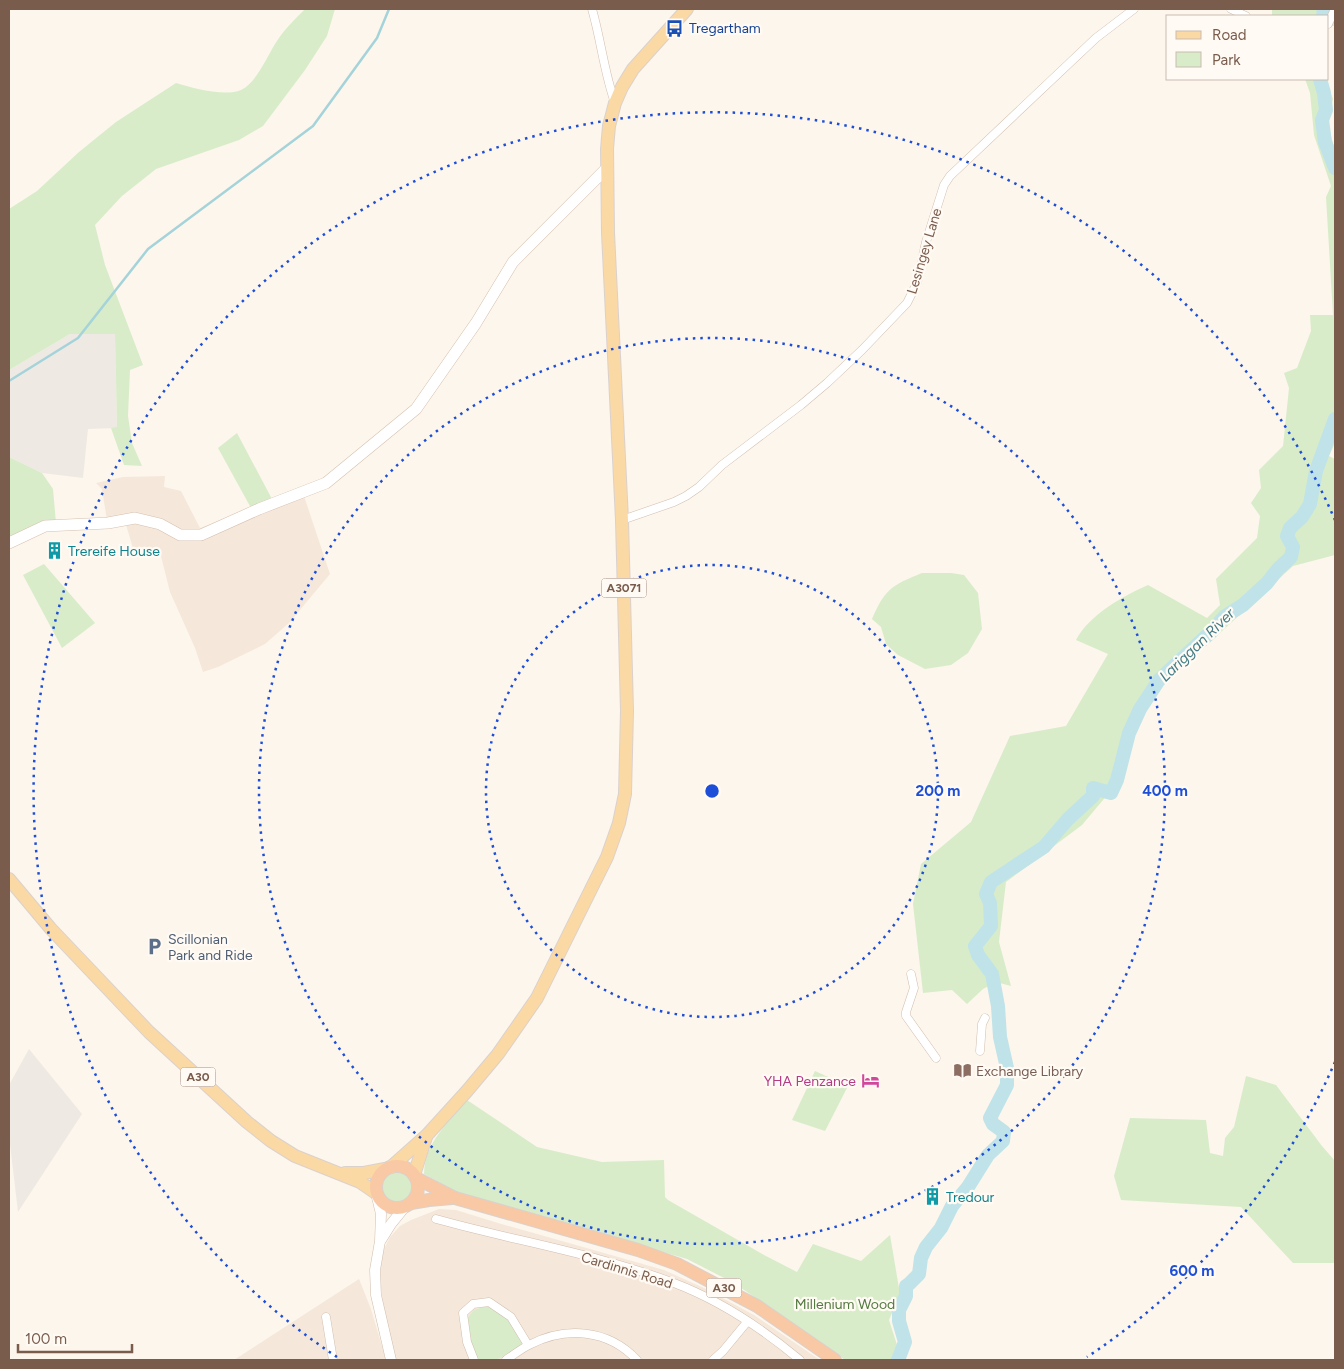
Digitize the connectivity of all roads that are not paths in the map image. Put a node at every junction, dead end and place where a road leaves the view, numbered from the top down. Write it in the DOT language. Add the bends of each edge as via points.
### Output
graph roads {
  1 [pos="592,9"];
  2 [pos="687,9"];
  3 [pos="1134,9"];
  4 [pos="1231,9"];
  5 [pos="1335,9"];
  6 [pos="1244,15"];
  7 [pos="1329,22"];
  8 [pos="615,103"];
  9 [pos="606,169"];
  10 [pos="622,520"];
  11 [pos="9,544"];
  12 [pos="9,879"];
  13 [pos="911,974"];
  14 [pos="985,1018"];
  15 [pos="980,1051"];
  16 [pos="936,1058"];
  17 [pos="427,1135"];
  18 [pos="388,1168"];
  19 [pos="340,1172"];
  20 [pos="415,1177"];
  21 [pos="377,1195"];
  22 [pos="455,1198"];
  23 [pos="408,1206"];
  24 [pos="436,1219"];
  25 [pos="380,1241"];
  26 [pos="326,1317"];
  27 [pos="747,1322"];
  28 [pos="528,1345"];
  29 [pos="332,1360"];
  30 [pos="391,1360"];
  31 [pos="474,1360"];
  32 [pos="506,1360"];
  33 [pos="637,1360"];
  34 [pos="713,1360"];
  35 [pos="800,1360"];
  36 [pos="836,1360"];
  1 -- 8 [label="street"];
  2 -- 8 [label="main road, A3071" via="633,69"];
  3 -- 10 [label="street, Lesingey Lane" via="1096,38 950,176 944,185 926,242 917,283 907,303 862,350 801,405 686,496"];
  4 -- 6 [label="street"];
  5 -- 7 [label="street"];
  8 -- 9 [label="main road, A3071" via="609,126"];
  9 -- 10 [label="main road, A3071"];
  9 -- 11 [label="main road" via="513,262 476,323 416,409 326,483 201,535 180,535 160,524 135,518 108,523 45,526"];
  10 -- 17 [label="main road, A3071" via="627,711 624,794 619,823 607,857 537,998 498,1054"];
  12 -- 19 [label="main road, A30" via="51,929 149,1032 247,1122 295,1156"];
  13 -- 16 [label="street" via="914,988 906,1016"];
  14 -- 15 [label="street"];
  17 -- 18 [label="main road, A3071"];
  17 -- 20 [label="main road, A3071"];
  18 -- 19 [label="main road, A30" via="364,1173"];
  18 -- 20 [label="highway" via="404,1167"];
  18 -- 21 [label="highway" via="376,1180"];
  19 -- 21 [label="main road, A30" via="361,1182"];
  20 -- 22 [label="highway, A30"];
  20 -- 23 [label="highway" via="418,1190"];
  21 -- 23 [label="highway" via="390,1208"];
  21 -- 25 [label="street"];
  22 -- 23 [label="highway, A30"];
  22 -- 36 [label="highway, A30" via="677,1264 757,1306"];
  23 -- 25 [label="street"];
  24 -- 27 [label="street, Cardinnis Road" via="630,1268 711,1300"];
  25 -- 30 [label="street" via="375,1270 376,1295"];
  26 -- 29 [label="street"];
  27 -- 34 [label="street"];
  27 -- 35 [label="street, Cardinnis Road"];
  28 -- 31 [label="street" via="511,1316 489,1302 474,1304 462,1313"];
  28 -- 32 [label="street"];
  28 -- 33 [label="street" via="553,1335 576,1331 596,1334 618,1344"];
}
